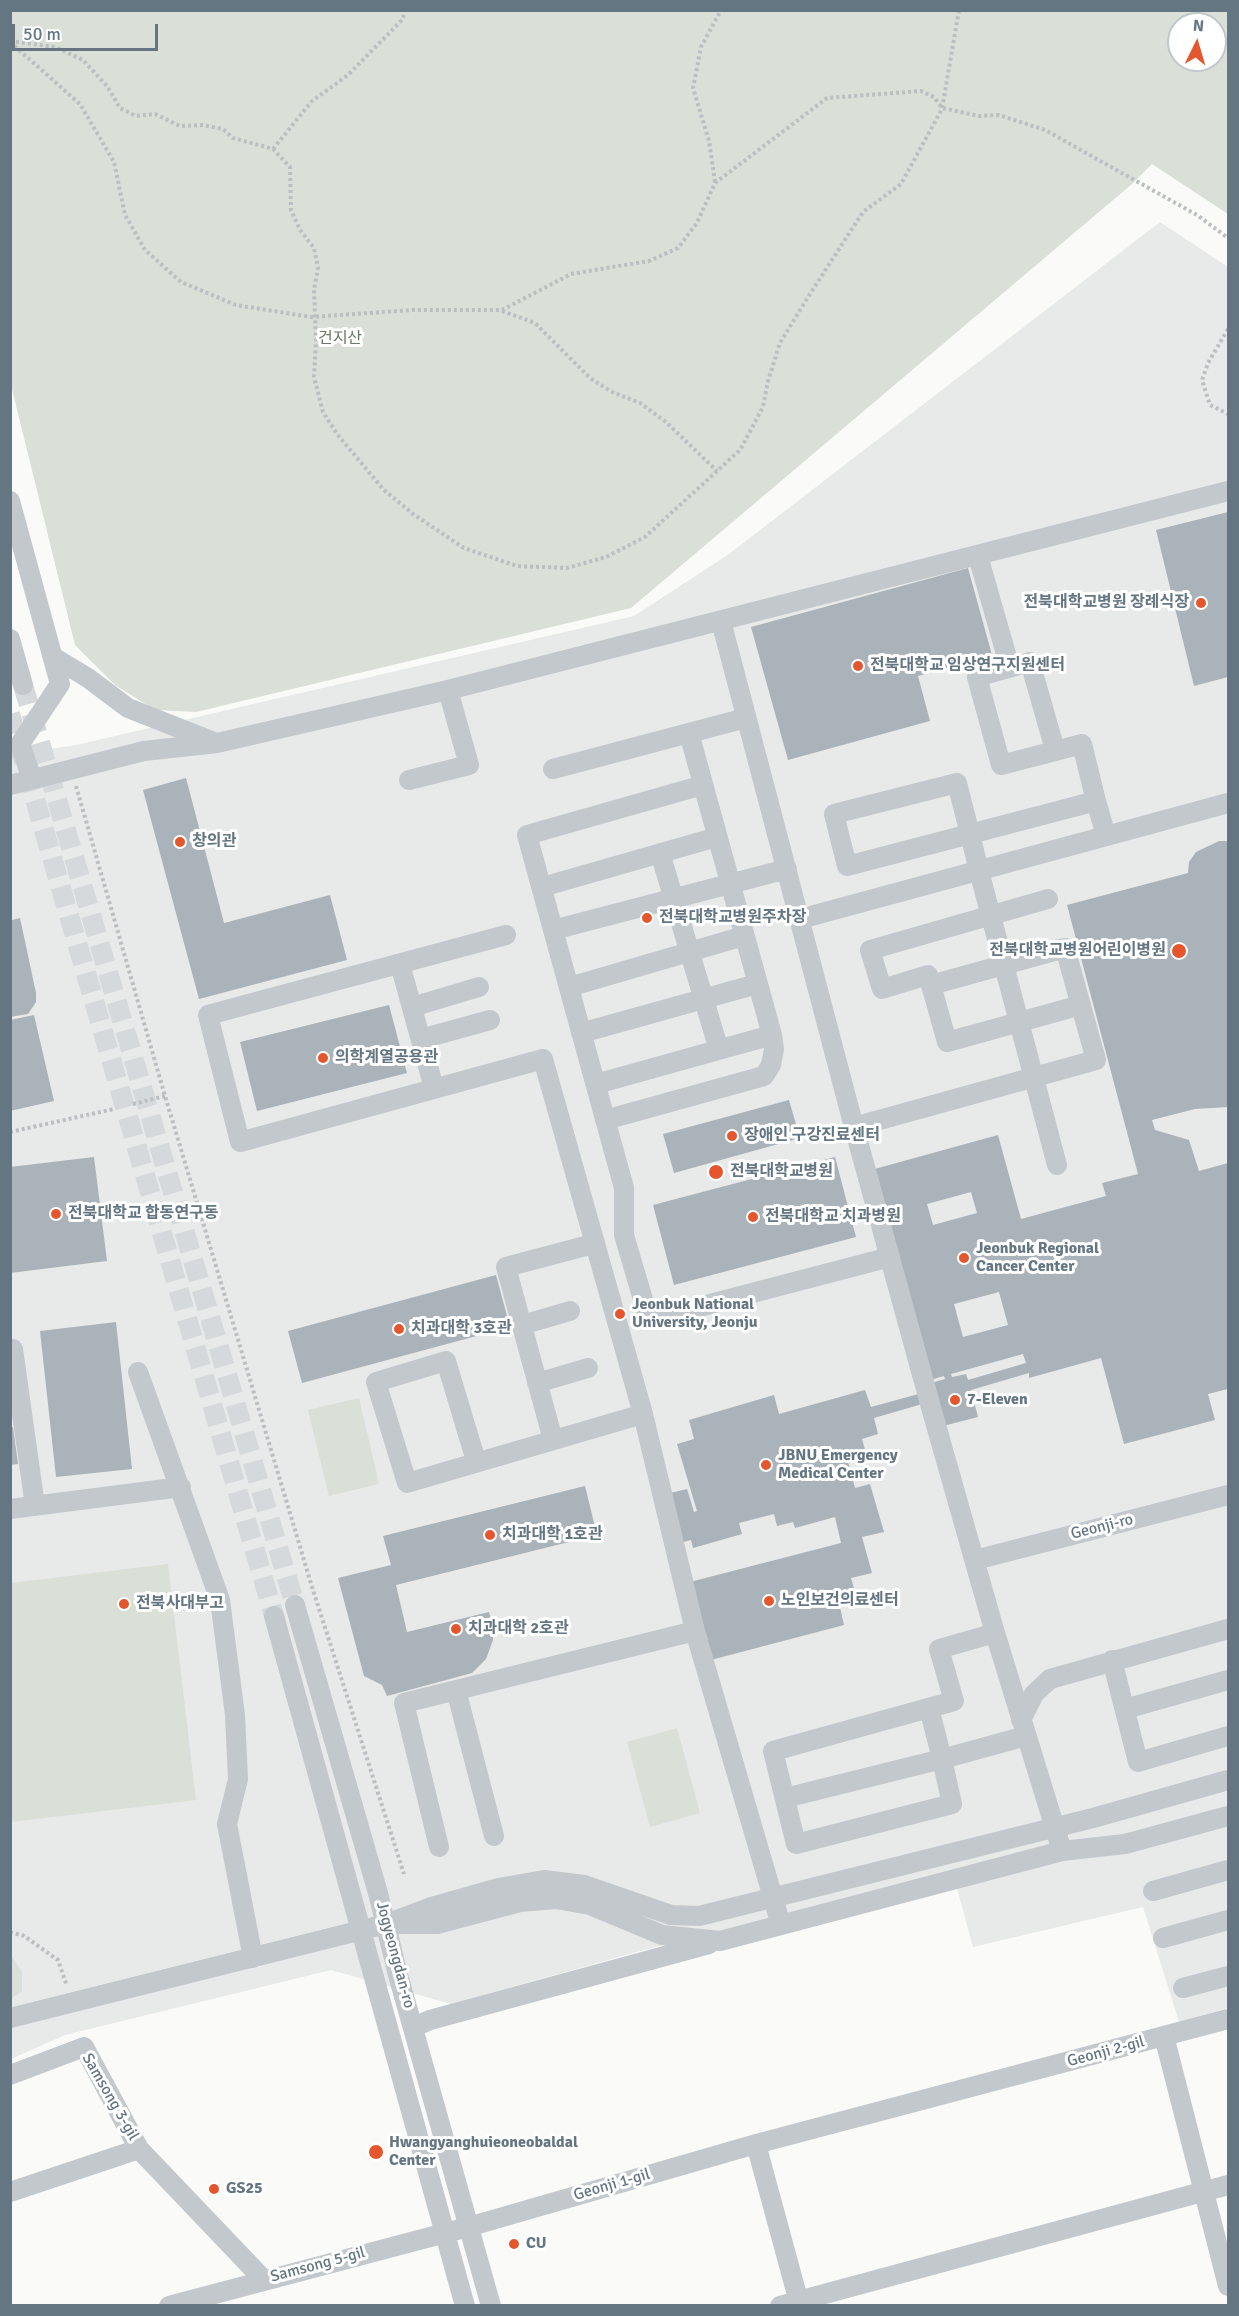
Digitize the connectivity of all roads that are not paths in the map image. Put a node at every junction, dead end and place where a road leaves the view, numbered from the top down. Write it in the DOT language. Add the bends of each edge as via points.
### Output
graph roads {
  1 [pos="1228,491"];
  2 [pos="10,501"];
  3 [pos="978,556"];
  4 [pos="722,621"];
  5 [pos="10,639"];
  6 [pos="55,658"];
  7 [pos="1010,668"];
  8 [pos="23,685"];
  9 [pos="448,690"];
  10 [pos="746,718"];
  11 [pos="689,733"];
  12 [pos="15,740"];
  13 [pos="217,743"];
  14 [pos="1055,750"];
  15 [pos="553,769"];
  16 [pos="32,779"];
  17 [pos="409,780"];
  18 [pos="10,785"];
  19 [pos="703,785"];
  20 [pos="1096,801"];
  21 [pos="1228,803"];
  22 [pos="970,834"];
  23 [pos="1106,836"];
  24 [pos="717,837"];
  25 [pos="660,853"];
  26 [pos="787,869"];
  27 [pos="979,871"];
  28 [pos="729,883"];
  29 [pos="542,887"];
  30 [pos="674,898"];
  31 [pos="1048,899"];
  32 [pos="991,916"];
  33 [pos="800,919"];
  34 [pos="553,930"];
  35 [pos="506,935"];
  36 [pos="744,936"];
  37 [pos="690,952"];
  38 [pos="400,964"];
  39 [pos="1004,965"];
  40 [pos="757,984"];
  41 [pos="931,985"];
  42 [pos="479,987"];
  43 [pos="569,987"];
  44 [pos="704,999"];
  45 [pos="1081,1005"];
  46 [pos="412,1007"];
  47 [pos="490,1020"];
  48 [pos="1019,1022"];
  49 [pos="581,1033"];
  50 [pos="772,1035"];
  51 [pos="421,1039"];
  52 [pos="719,1050"];
  53 [pos="1034,1077"];
  54 [pos="596,1084"];
  55 [pos="434,1088"];
  56 [pos="605,1120"];
  57 [pos="854,1127"];
  58 [pos="1058,1165"];
  59 [pos="593,1244"];
  60 [pos="890,1257"];
  61 [pos="570,1311"];
  62 [pos="522,1325"];
  63 [pos="13,1349"];
  64 [pos="588,1368"];
  65 [pos="138,1372"];
  66 [pos="537,1383"];
  67 [pos="15,1407"];
  68 [pos="643,1414"];
  69 [pos="553,1440"];
  70 [pos="476,1461"];
  71 [pos="181,1487"];
  72 [pos="1228,1495"];
  73 [pos="35,1506"];
  74 [pos="10,1509"];
  75 [pos="975,1560"];
  76 [pos="295,1605"];
  77 [pos="274,1616"];
  78 [pos="1228,1629"];
  79 [pos="695,1631"];
  80 [pos="995,1633"];
  81 [pos="1112,1660"];
  82 [pos="1228,1680"];
  83 [pos="456,1690"];
  84 [pos="929,1708"];
  85 [pos="1125,1709"];
  86 [pos="1024,1728"];
  87 [pos="1228,1736"];
  88 [pos="942,1759"];
  89 [pos="1228,1780"];
  90 [pos="785,1798"];
  91 [pos="1228,1815"];
  92 [pos="1055,1827"];
  93 [pos="494,1836"];
  94 [pos="439,1847"];
  95 [pos="1062,1851"];
  96 [pos="1228,1870"];
  97 [pos="1153,1891"];
  98 [pos="772,1899"];
  99 [pos="1228,1920"];
  100 [pos="386,1924"];
  101 [pos="781,1925"];
  102 [pos="363,1930"];
  103 [pos="1163,1938"];
  104 [pos="720,1941"];
  105 [pos="253,1958"];
  106 [pos="1228,1976"];
  107 [pos="1183,1988"];
  108 [pos="10,2018"];
  109 [pos="1228,2019"];
  110 [pos="414,2027"];
  111 [pos="1164,2036"];
  112 [pos="10,2075"];
  113 [pos="964,2089"];
  114 [pos="756,2144"];
  115 [pos="140,2149"];
  116 [pos="1228,2184"];
  117 [pos="10,2192"];
  118 [pos="1202,2192"];
  119 [pos="468,2227"];
  120 [pos="445,2232"];
  121 [pos="264,2280"];
  122 [pos="1228,2286"];
  123 [pos="793,2304"];
  124 [pos="169,2306"];
  125 [pos="465,2306"];
  126 [pos="491,2306"];
  1 -- 3 [label="street"];
  2 -- 6 [label="street"];
  3 -- 4 [label="street"];
  3 -- 7 [label="street"];
  4 -- 9 [label="street"];
  4 -- 10 [label="street"];
  5 -- 8 [label="street"];
  6 -- 12 [label="street" via="60,684"];
  6 -- 13 [label="street" via="128,708"];
  7 -- 14 [label="street" via="1030,662"];
  7 -- 14 [label="street" via="977,677 1000,765"];
  9 -- 13 [label="street"];
  9 -- 17 [label="street" via="469,765"];
  10 -- 11 [label="street"];
  10 -- 26 [label="street"];
  11 -- 15 [label="street"];
  11 -- 19 [label="street"];
  12 -- 16 [label="street"];
  13 -- 16 [label="street" via="144,752"];
  14 -- 20 [label="street" via="1082,744"];
  16 -- 18 [label="street"];
  19 -- 24 [label="street"];
  19 -- 29 [label="street" via="527,835"];
  20 -- 22 [label="street"];
  20 -- 23 [label="street"];
  21 -- 23 [label="street"];
  22 -- 22 [label="street" via="957,783 834,814 847,866"];
  22 -- 27 [label="street"];
  23 -- 27 [label="street"];
  24 -- 25 [label="street"];
  24 -- 28 [label="street"];
  25 -- 29 [label="street"];
  25 -- 30 [label="street"];
  26 -- 28 [label="street"];
  26 -- 33 [label="street"];
  27 -- 32 [label="street"];
  27 -- 33 [label="street"];
  28 -- 30 [label="street"];
  28 -- 36 [label="street"];
  29 -- 34 [label="street"];
  30 -- 34 [label="street"];
  30 -- 37 [label="street"];
  31 -- 32 [label="street"];
  32 -- 39 [label="street"];
  32 -- 41 [label="street" via="870,950 882,989 928,975"];
  33 -- 57 [label="street"];
  34 -- 43 [label="street"];
  35 -- 38 [label="street"];
  36 -- 37 [label="street"];
  36 -- 40 [label="street"];
  37 -- 43 [label="street"];
  37 -- 44 [label="street"];
  38 -- 46 [label="street"];
  38 -- 55 [label="street" via="208,1015 240,1142"];
  39 -- 41 [label="street"];
  39 -- 45 [label="street" via="1065,948"];
  39 -- 48 [label="street"];
  40 -- 44 [label="street"];
  40 -- 50 [label="street"];
  41 -- 48 [label="street" via="947,1042"];
  42 -- 46 [label="street"];
  43 -- 49 [label="street"];
  44 -- 49 [label="street"];
  44 -- 52 [label="street"];
  45 -- 48 [label="street"];
  45 -- 53 [label="street" via="1096,1060"];
  46 -- 51 [label="street"];
  47 -- 51 [label="street"];
  48 -- 53 [label="street"];
  49 -- 54 [label="street"];
  50 -- 52 [label="street"];
  50 -- 56 [label="street" via="771,1065 764,1076"];
  51 -- 55 [label="street"];
  52 -- 54 [label="street"];
  53 -- 57 [label="street"];
  53 -- 58 [label="street"];
  54 -- 56 [label="street"];
  55 -- 59 [label="street" via="543,1059"];
  56 -- 60 [label="street" via="624,1188 624,1235 649,1320"];
  57 -- 60 [label="street"];
  59 -- 62 [label="street" via="506,1267"];
  59 -- 68 [label="street"];
  60 -- 75 [label="street"];
  61 -- 62 [label="street"];
  62 -- 66 [label="street"];
  63 -- 67 [label="street"];
  64 -- 66 [label="street"];
  65 -- 71 [label="street"];
  66 -- 69 [label="street"];
  67 -- 73 [label="street"];
  68 -- 69 [label="street"];
  68 -- 79 [label="street"];
  69 -- 70 [label="street"];
  70 -- 70 [label="street" via="407,1482 376,1382 446,1361"];
  71 -- 73 [label="street"];
  71 -- 105 [label="street" via="220,1600 235,1715 238,1779 227,1824"];
  72 -- 75 [label="street, Geonji-ro"];
  73 -- 74 [label="street"];
  75 -- 80 [label="street"];
  76 -- 100 [label="street, Jogyeongdan-ro"];
  77 -- 102 [label="street, Jogyeongdan-ro"];
  78 -- 81 [label="street"];
  79 -- 83 [label="street"];
  79 -- 98 [label="street"];
  80 -- 84 [label="street" via="939,1649 954,1701"];
  80 -- 86 [label="street"];
  81 -- 85 [label="street"];
  81 -- 86 [label="street" via="1050,1679 1034,1694"];
  82 -- 85 [label="street"];
  83 -- 93 [label="street"];
  83 -- 94 [label="street" via="404,1702"];
  84 -- 88 [label="street"];
  84 -- 90 [label="street" via="773,1751"];
  85 -- 87 [label="street" via="1138,1762"];
  86 -- 88 [label="street"];
  86 -- 92 [label="street"];
  88 -- 90 [label="street"];
  88 -- 90 [label="street" via="952,1804 796,1844"];
  89 -- 92 [label="street"];
  91 -- 95 [label="street" via="1125,1844"];
  92 -- 95 [label="street"];
  92 -- 98 [label="street"];
  95 -- 101 [label="street"];
  96 -- 97 [label="street"];
  98 -- 100 [label="street" via="699,1916 671,1915 584,1885 544,1880 498,1888"];
  98 -- 101 [label="street"];
  99 -- 103 [label="street"];
  100 -- 102 [label="street"];
  100 -- 104 [label="street" via="437,1924 520,1902 556,1899 590,1905 662,1935"];
  100 -- 110 [label="street, Jogyeongdan-ro"];
  101 -- 104 [label="street"];
  102 -- 105 [label="street"];
  102 -- 120 [label="street, Jogyeongdan-ro"];
  104 -- 110 [label="street"];
  105 -- 108 [label="street"];
  106 -- 107 [label="street"];
  109 -- 111 [label="street"];
  110 -- 119 [label="street, Jogyeongdan-ro"];
  111 -- 113 [label="street, Geonji 2-gil"];
  111 -- 118 [label="street, Geonji 2-gil"];
  112 -- 115 [label="street, Samsong 3-gil" via="84,2047"];
  113 -- 114 [label="street, Geonji 1-gil"];
  114 -- 119 [label="street, Geonji 1-gil"];
  114 -- 123 [label="street"];
  115 -- 117 [label="street, Samsong 3-gil"];
  115 -- 121 [label="street, Samsong 3-gil"];
  116 -- 118 [label="street"];
  118 -- 122 [label="street, Geonji 2-gil"];
  118 -- 123 [label="street"];
  119 -- 120 [label="street, Samsong 5-gil"];
  119 -- 126 [label="street, Jogyeongdan-ro"];
  120 -- 121 [label="street, Samsong 5-gil"];
  120 -- 125 [label="street, Jogyeongdan-ro"];
  121 -- 124 [label="street, Samsong 5-gil"];
}
